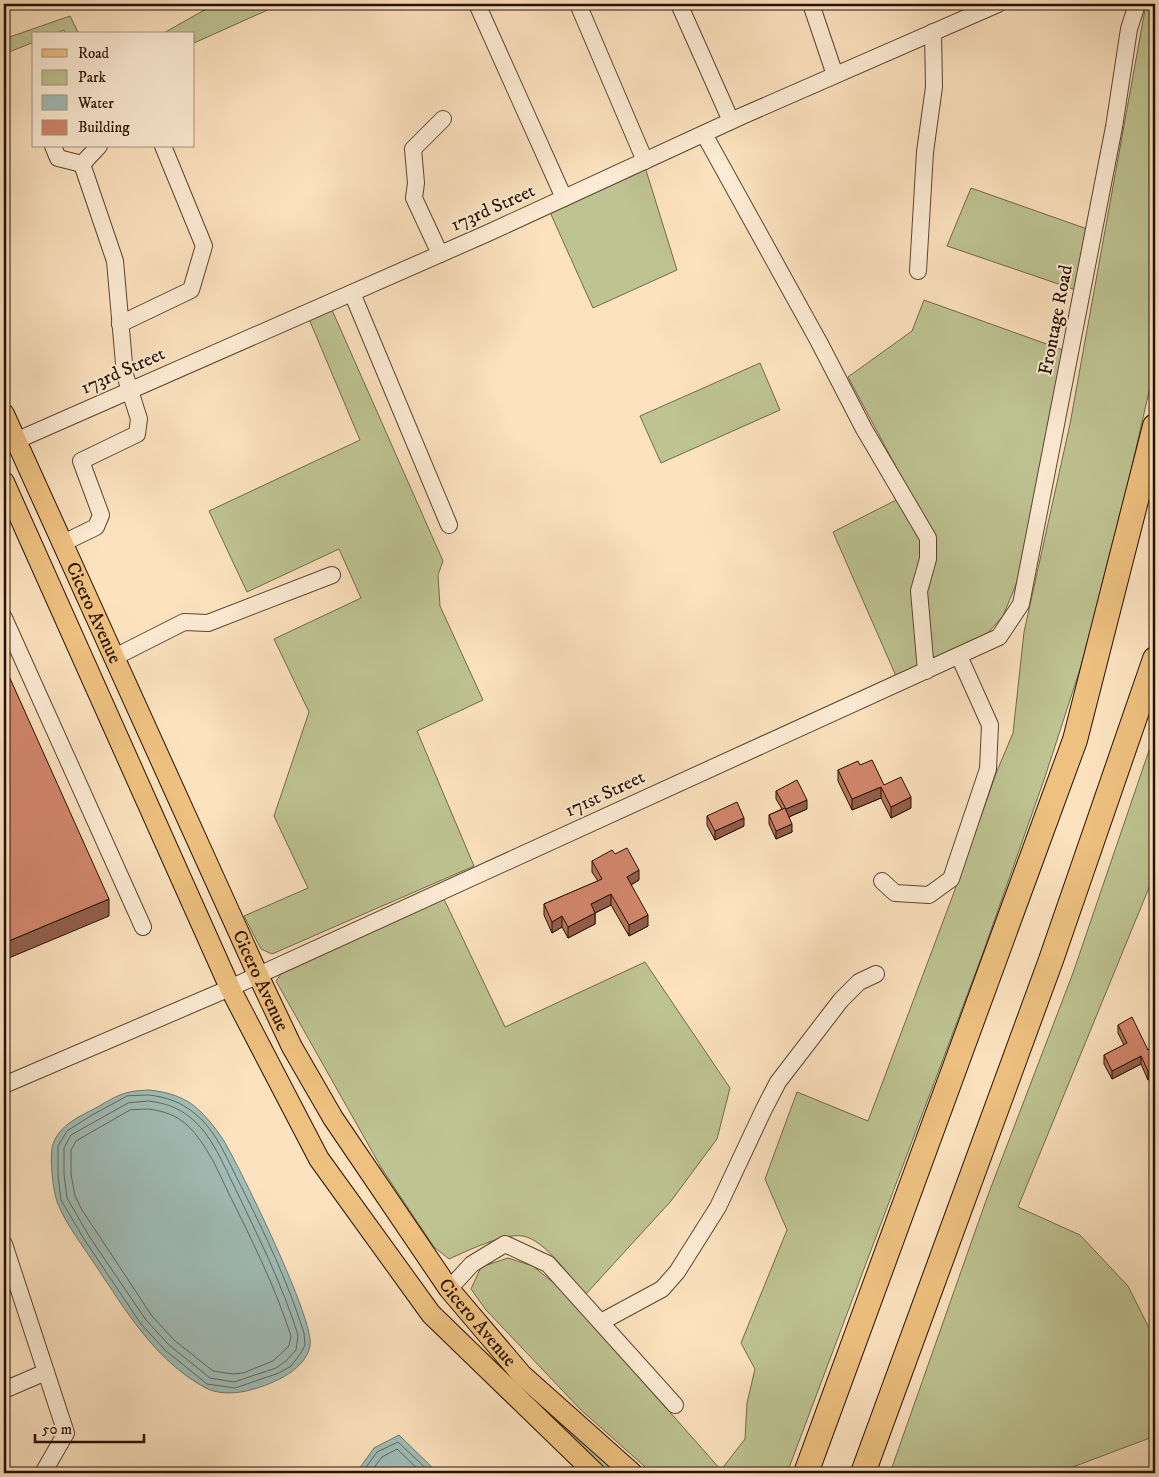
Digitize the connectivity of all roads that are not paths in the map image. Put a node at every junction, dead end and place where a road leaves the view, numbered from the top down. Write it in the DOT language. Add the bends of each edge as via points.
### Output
graph roads {
  1 [pos="477,4"];
  2 [pos="578,4"];
  3 [pos="679,4"];
  4 [pos="812,4"];
  5 [pos="998,4"];
  6 [pos="1137,4"];
  7 [pos="933,32"];
  8 [pos="834,75"];
  9 [pos="443,119"];
  10 [pos="731,121"];
  11 [pos="704,134"];
  12 [pos="54,148"];
  13 [pos="97,148"];
  14 [pos="164,148"];
  15 [pos="645,161"];
  16 [pos="82,164"];
  17 [pos="564,198"];
  18 [pos="440,254"];
  19 [pos="918,271"];
  20 [pos="352,293"];
  21 [pos="120,324"];
  22 [pos="130,389"];
  23 [pos="4,414"];
  24 [pos="1155,426"];
  25 [pos="10,443"];
  26 [pos="4,482"];
  27 [pos="449,525"];
  28 [pos="61,544"];
  29 [pos="332,576"];
  30 [pos="4,618"];
  31 [pos="999,637"];
  32 [pos="959,656"];
  33 [pos="113,658"];
  34 [pos="1155,660"];
  35 [pos="926,670"];
  36 [pos="882,881"];
  37 [pos="143,927"];
  38 [pos="876,974"];
  39 [pos="258,975"];
  40 [pos="230,988"];
  41 [pos="4,1085"];
  42 [pos="4,1244"];
  43 [pos="449,1289"];
  44 [pos="601,1322"];
  45 [pos="46,1372"];
  46 [pos="4,1390"];
  47 [pos="675,1405"];
  48 [pos="43,1473"];
  49 [pos="595,1473"];
  50 [pos="632,1473"];
  51 [pos="806,1473"];
  52 [pos="864,1473"];
  1 -- 17 [label="street"];
  2 -- 15 [label="street"];
  3 -- 10 [label="street"];
  4 -- 8 [label="street"];
  5 -- 7 [label="street, 173rd Street"];
  6 -- 31 [label="street, Frontage Road" via="1129,29 1114,127 1021,604"];
  7 -- 8 [label="street, 173rd Street"];
  7 -- 19 [label="street" via="934,87 925,152"];
  8 -- 10 [label="street, 173rd Street"];
  9 -- 18 [label="street" via="414,148 414,198"];
  10 -- 11 [label="street, 173rd Street"];
  11 -- 15 [label="street, 173rd Street"];
  11 -- 35 [label="street" via="864,430 928,538 928,559 919,590"];
  12 -- 16 [label="street" via="58,158"];
  13 -- 16 [label="street"];
  14 -- 21 [label="street" via="204,246 191,290"];
  15 -- 17 [label="street, 173rd Street"];
  16 -- 21 [label="street" via="115,261"];
  17 -- 18 [label="street, 173rd Street"];
  18 -- 20 [label="street, 173rd Street"];
  20 -- 22 [label="street, 173rd Street"];
  20 -- 27 [label="street"];
  21 -- 22 [label="street" via="125,375"];
  22 -- 25 [label="street, 173rd Street"];
  22 -- 28 [label="street" via="139,420 137,434 81,461 101,515 96,527"];
  23 -- 25 [label="main road, Cicero Avenue"];
  24 -- 51 [label="highway" via="1075,740"];
  25 -- 28 [label="main road, Cicero Avenue"];
  26 -- 40 [label="main road, Cicero Avenue"];
  28 -- 33 [label="main road, Cicero Avenue"];
  29 -- 33 [label="street" via="208,623 184,622"];
  30 -- 37 [label="street"];
  31 -- 32 [label="street, 171st Street"];
  32 -- 35 [label="street, 171st Street"];
  32 -- 36 [label="street" via="990,725 988,769 951,879 929,895 895,893"];
  33 -- 39 [label="main road, Cicero Avenue"];
  34 -- 52 [label="highway" via="1051,960"];
  35 -- 39 [label="street, 171st Street"];
  38 -- 44 [label="street" via="859,982 841,1000 778,1082 718,1207 677,1272 662,1289"];
  39 -- 40 [label="street, 171st Street"];
  39 -- 43 [label="main road, Cicero Avenue" via="292,1047 333,1118"];
  40 -- 41 [label="street, 171st Street"];
  40 -- 49 [label="main road, Cicero Avenue" via="319,1158 431,1314"];
  42 -- 45 [label="street"];
  43 -- 44 [label="street" via="472,1264 505,1244 548,1264"];
  43 -- 50 [label="main road, Cicero Avenue" via="522,1375"];
  44 -- 47 [label="street"];
  45 -- 46 [label="street"];
  45 -- 48 [label="street" via="66,1432"];
}
